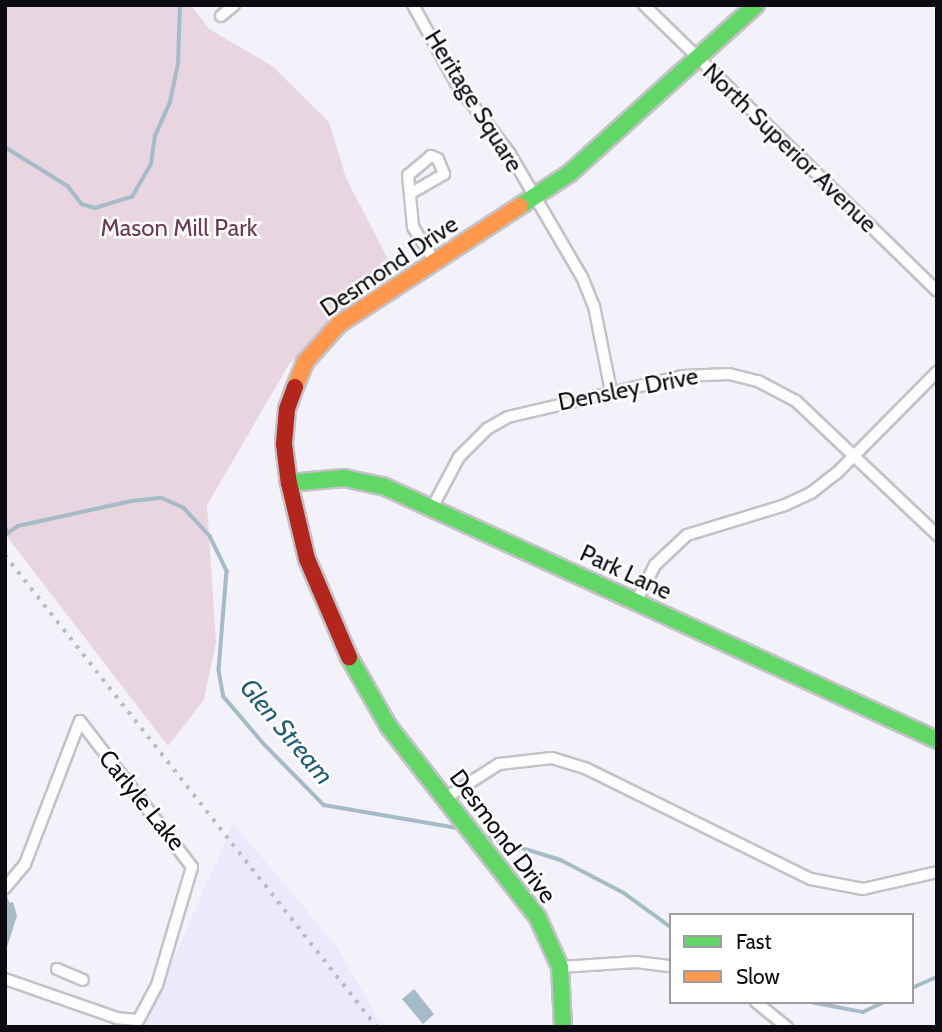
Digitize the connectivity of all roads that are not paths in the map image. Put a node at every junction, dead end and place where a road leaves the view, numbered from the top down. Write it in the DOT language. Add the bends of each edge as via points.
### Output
graph roads {
  1 [pos="234,5"];
  2 [pos="413,5"];
  3 [pos="644,5"];
  4 [pos="756,5"];
  5 [pos="221,16"];
  6 [pos="699,58"];
  7 [pos="413,192"];
  8 [pos="532,199"];
  9 [pos="434,260"];
  10 [pos="937,291"];
  11 [pos="937,372"];
  12 [pos="611,391"];
  13 [pos="855,456"];
  14 [pos="289,483"];
  15 [pos="432,506"];
  16 [pos="937,535"];
  17 [pos="636,601"];
  18 [pos="937,740"];
  19 [pos="447,797"];
  20 [pos="937,872"];
  21 [pos="5,888"];
  22 [pos="669,966"];
  23 [pos="559,967"];
  24 [pos="57,969"];
  25 [pos="5,979"];
  26 [pos="62,998"];
  27 [pos="758,1004"];
  28 [pos="563,1027"];
  29 [pos="787,1027"];
  1 -- 5 [label="street"];
  2 -- 8 [label="street, Heritage Square" via="456,83 510,154"];
  3 -- 6 [label="street, North Superior Avenue"];
  4 -- 6 [label="street, Desmond Drive"];
  6 -- 8 [label="street, Desmond Drive" via="584,162"];
  6 -- 10 [label="street, North Superior Avenue"];
  7 -- 9 [label="street" via="413,227"];
  8 -- 9 [label="street, Desmond Drive"];
  8 -- 12 [label="street, Heritage Square" via="588,292"];
  9 -- 14 [label="street, Desmond Drive" via="354,313 305,362 290,393 284,424"];
  11 -- 13 [label="street"];
  12 -- 13 [label="street, Densley Drive" via="699,374 744,377 796,401"];
  12 -- 15 [label="street, Densley Drive" via="532,408 497,422 459,457"];
  13 -- 16 [label="street, Densley Drive"];
  13 -- 17 [label="street" via="825,484 798,500 687,535 655,565"];
  14 -- 15 [label="street, Park Lane" via="354,478"];
  14 -- 19 [label="street, Desmond Drive" via="317,589 351,665 389,727"];
  15 -- 17 [label="street, Park Lane"];
  17 -- 18 [label="street, Park Lane"];
  19 -- 20 [label="street" via="499,764 552,758 585,768 811,879 863,889"];
  19 -- 23 [label="street, Desmond Drive" via="524,896 547,934"];
  21 -- 26 [label="street, Carlyle Lake" via="25,864 80,721 192,867 144,1014 129,1021"];
  22 -- 23 [label="street" via="636,962"];
  23 -- 28 [label="street, Desmond Drive"];
  24 -- 26 [label="street" via="78,978"];
  25 -- 26 [label="street, Carlyle Lake"];
  27 -- 29 [label="street"];
}
